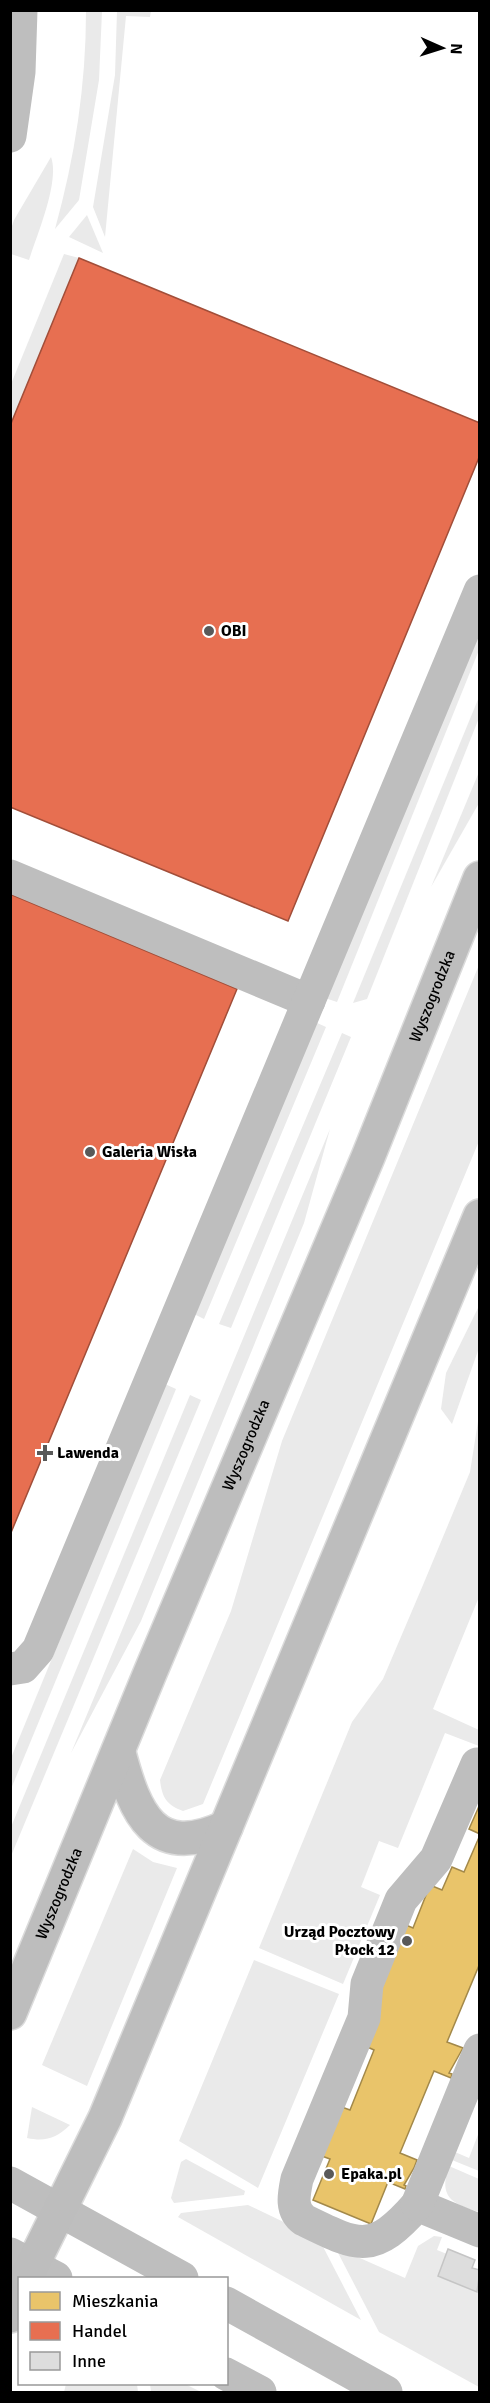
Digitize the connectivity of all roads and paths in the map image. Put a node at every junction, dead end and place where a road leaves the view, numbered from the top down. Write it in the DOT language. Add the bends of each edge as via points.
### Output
graph roads {
  1 [pos="21,10"];
  2 [pos="10,136"];
  3 [pos="480,591"];
  4 [pos="10,876"];
  5 [pos="480,878"];
  6 [pos="309,1001"];
  7 [pos="480,1216"];
  8 [pos="10,1669"];
  9 [pos="119,1753"];
  10 [pos="477,1764"];
  11 [pos="226,1827"];
  12 [pos="10,2013"];
  13 [pos="480,2050"];
  14 [pos="10,2183"];
  15 [pos="417,2205"];
  16 [pos="60,2210"];
  17 [pos="480,2231"];
  18 [pos="29,2274"];
  19 [pos="180,2277"];
  20 [pos="18,2298"];
  21 [pos="228,2304"];
  22 [pos="10,2316"];
  23 [pos="228,2375"];
  24 [pos="260,2392"];
  25 [pos="386,2392"];
  1 -- 2 [label="street" via="19,72"];
  3 -- 6 [label="street"];
  4 -- 6 [label="street"];
  5 -- 9 [label="main road, Wyszogrodzka"];
  6 -- 8 [label="street" via="38,1650 23,1667"];
  7 -- 11 [label="main road"];
  9 -- 11 [label="main road" via="137,1808 159,1831 190,1839 204,1838"];
  9 -- 12 [label="main road, Wyszogrodzka"];
  10 -- 15 [label="street" via="436,1859 401,1899 367,1984 364,2018 297,2179 293,2198 304,2220 361,2243 384,2235"];
  11 -- 16 [label="main road" via="105,2118"];
  13 -- 15 [label="street"];
  14 -- 16 [label="street"];
  15 -- 17 [label="street"];
  16 -- 18 [label="main road"];
  16 -- 19 [label="street"];
  20 -- 22 [label="main road"];
  21 -- 25 [label="street"];
  23 -- 24 [label="street"];
}
